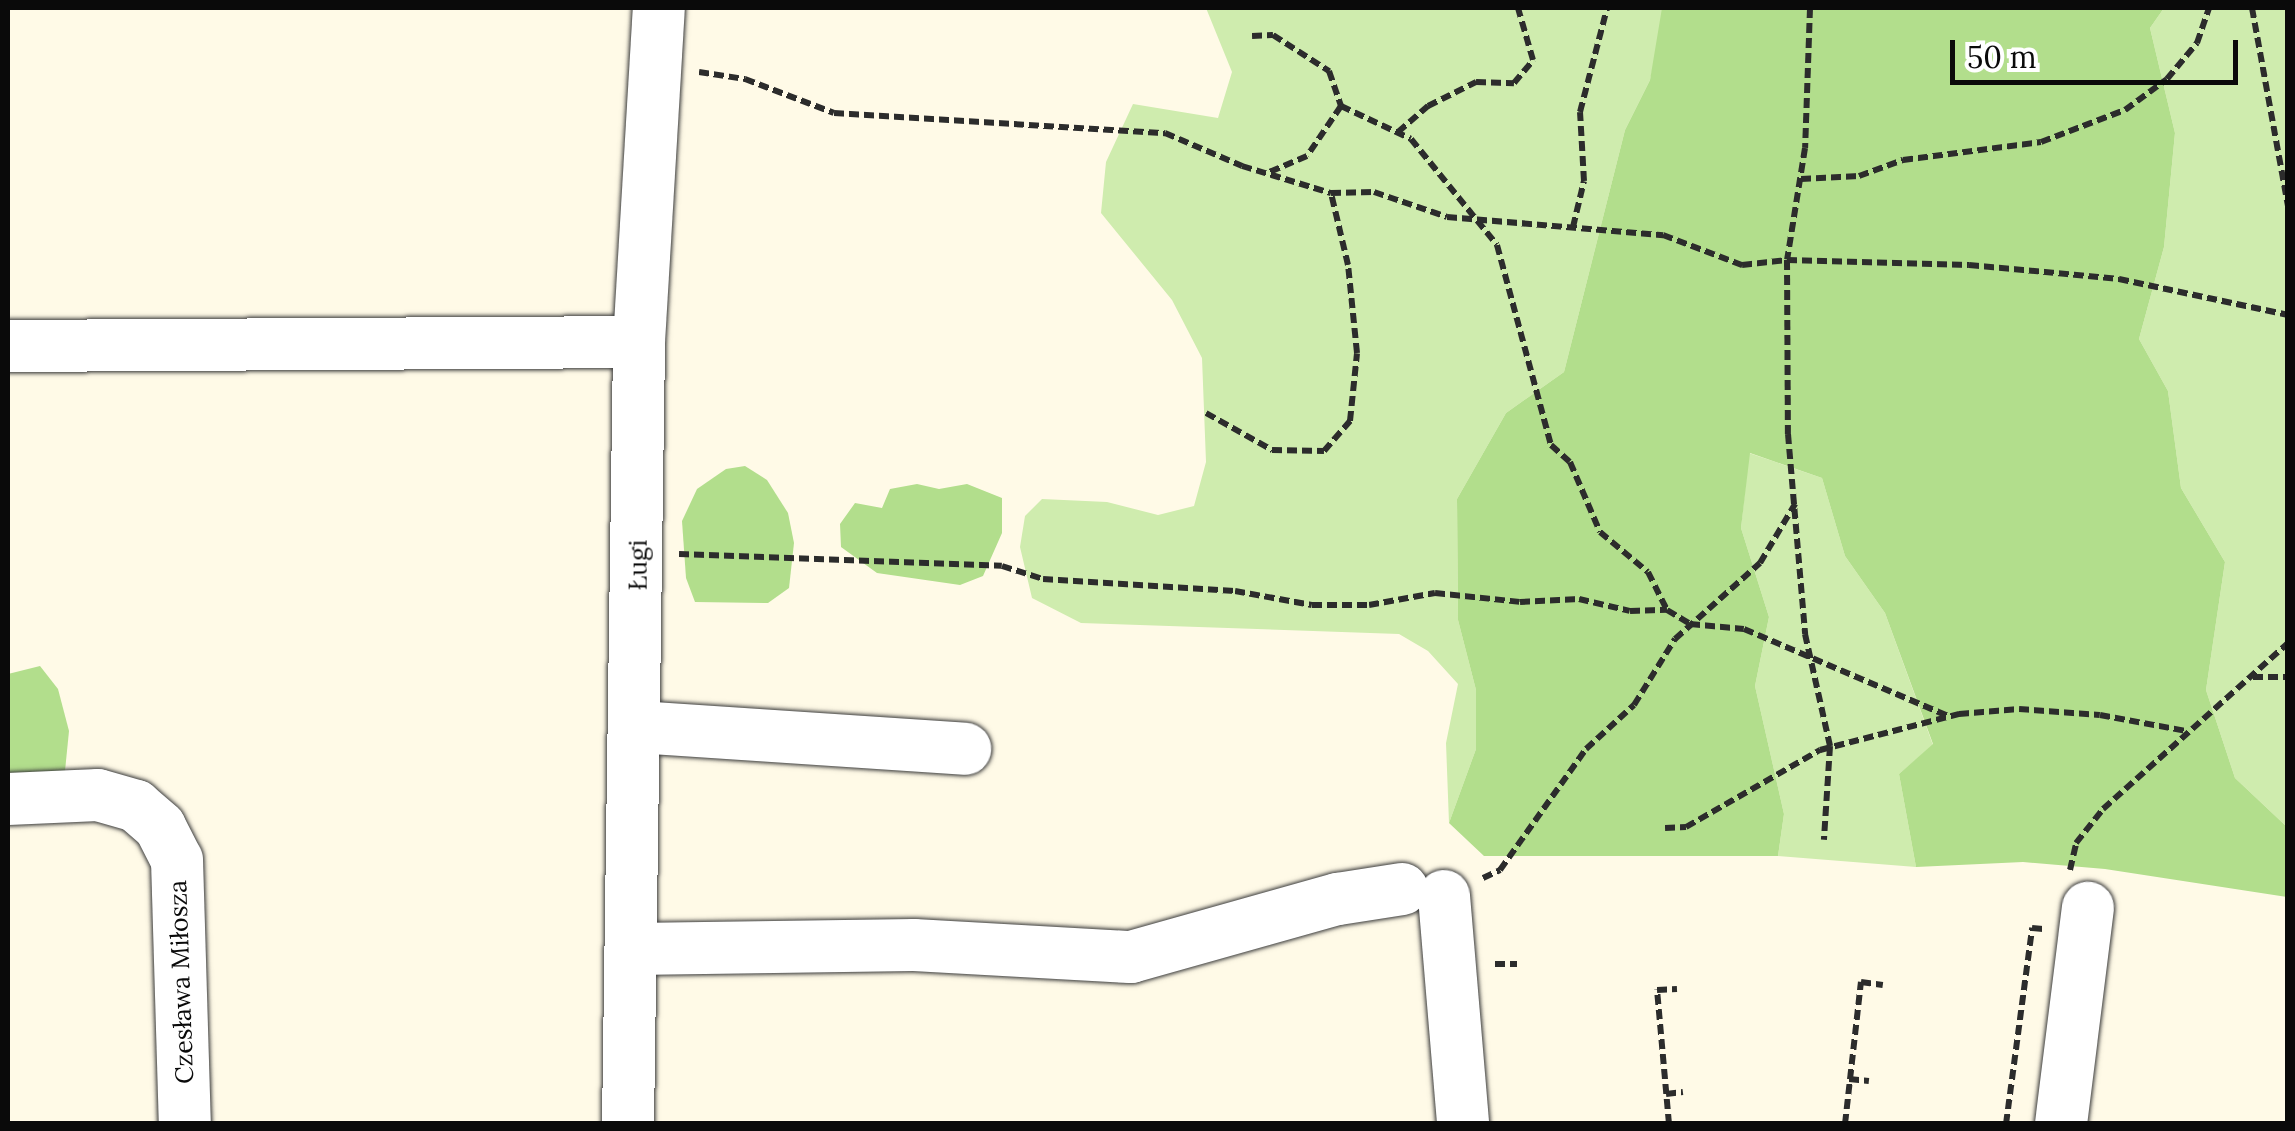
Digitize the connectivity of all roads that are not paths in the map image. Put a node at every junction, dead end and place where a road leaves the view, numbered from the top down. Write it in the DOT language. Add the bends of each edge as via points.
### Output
graph roads {
  1 [pos="659,8"];
  2 [pos="639,342"];
  3 [pos="8,346"];
  4 [pos="637,727"];
  5 [pos="965,749"];
  6 [pos="8,799"];
  7 [pos="2088,908"];
  8 [pos="634,949"];
  9 [pos="185,1124"];
  10 [pos="628,1124"];
  11 [pos="1463,1124"];
  12 [pos="2061,1124"];
  1 -- 2 [label="street, Ługi"];
  2 -- 3 [label="street"];
  2 -- 4 [label="street, Ługi"];
  4 -- 5 [label="street"];
  4 -- 8 [label="street, Ługi"];
  6 -- 9 [label="street, Czesława Miłosza" via="98,795 136,806 160,826 177,860"];
  7 -- 12 [label="street"];
  8 -- 10 [label="street, Ługi"];
  8 -- 11 [label="street" via="914,945 1131,957 1338,899 1423,893"];
}
